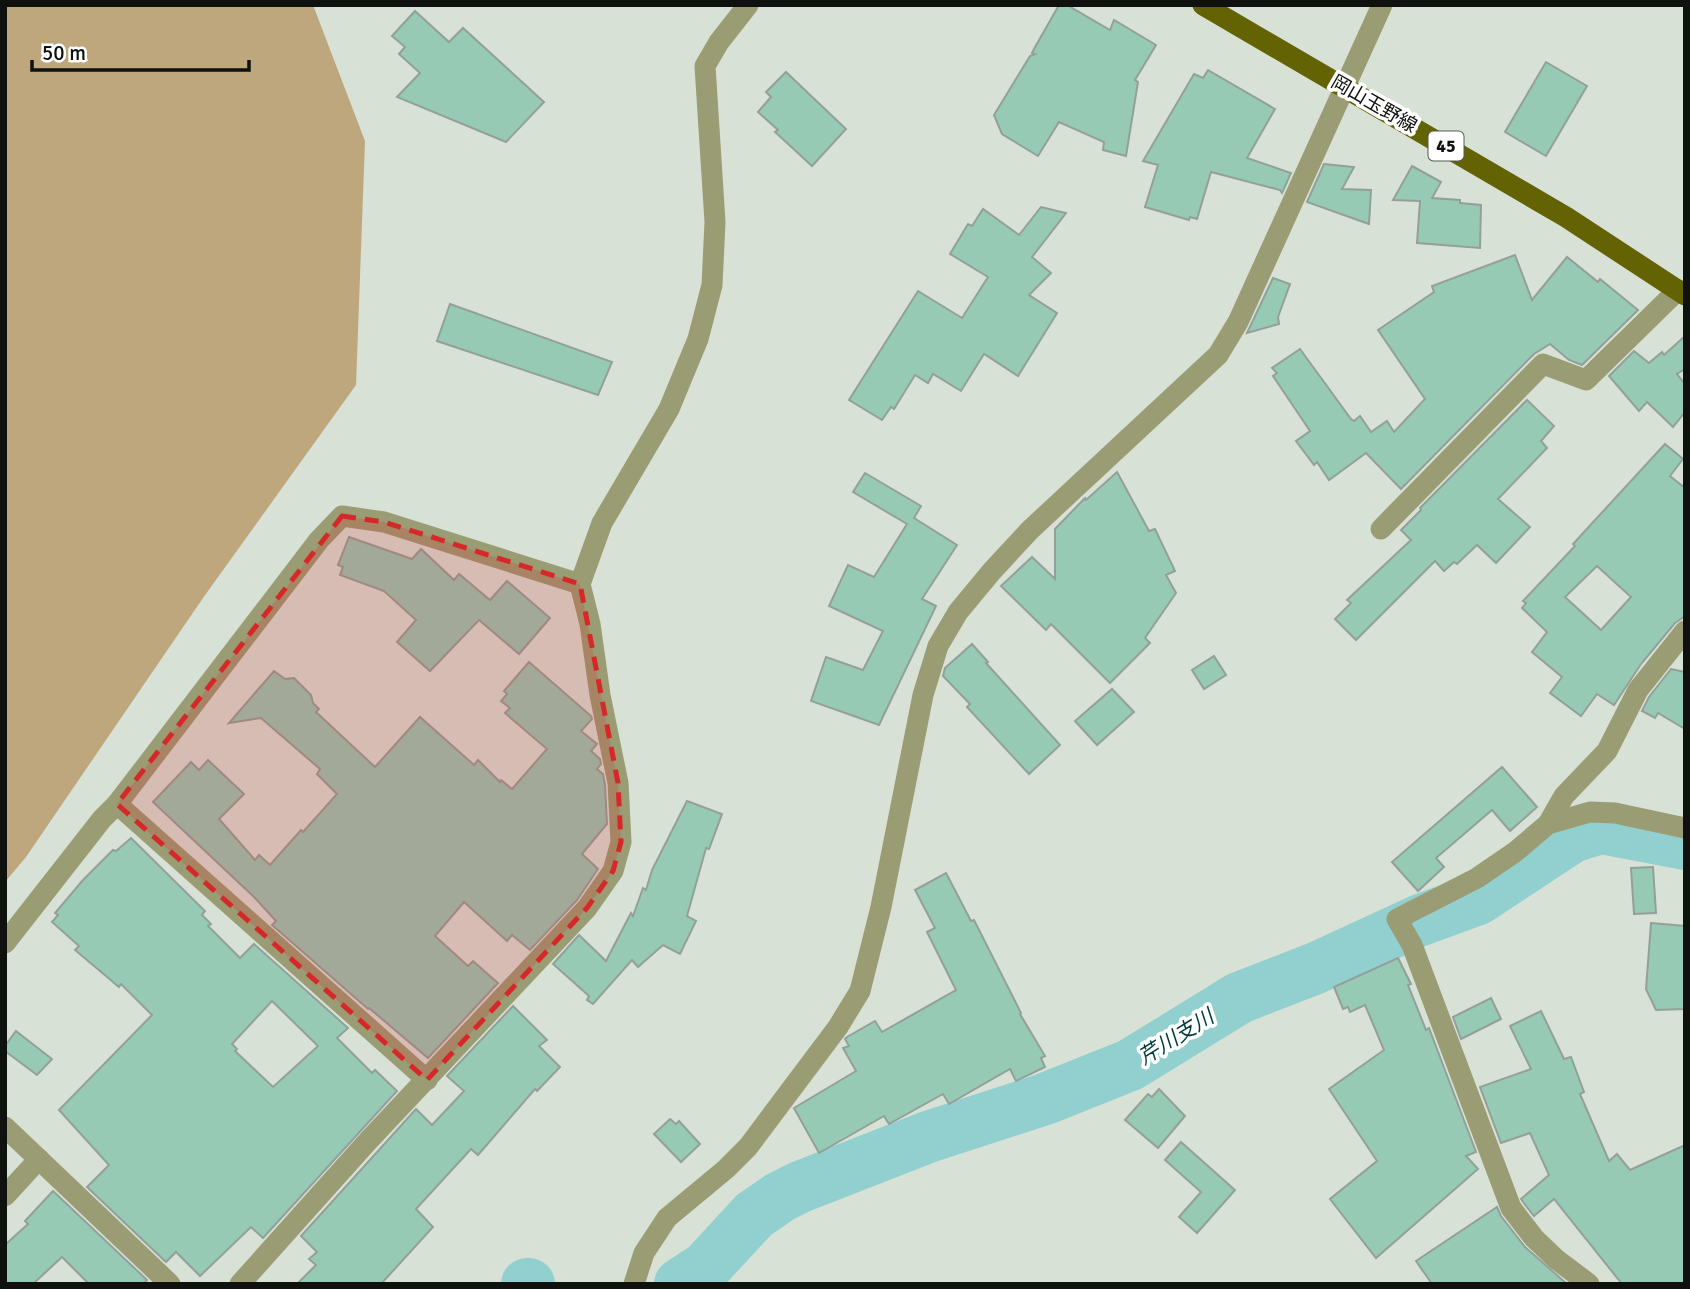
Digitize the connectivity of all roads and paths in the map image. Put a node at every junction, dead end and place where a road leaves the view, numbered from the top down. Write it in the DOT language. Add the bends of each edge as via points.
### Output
graph roads {
  1 [pos="748,5"];
  2 [pos="1203,5"];
  3 [pos="1382,5"];
  4 [pos="1346,87"];
  5 [pos="1681,292"];
  6 [pos="1381,529"];
  7 [pos="580,584"];
  8 [pos="1685,631"];
  9 [pos="117,804"];
  10 [pos="1548,824"];
  11 [pos="1685,828"];
  12 [pos="5,943"];
  13 [pos="427,1080"];
  14 [pos="5,1127"];
  15 [pos="39,1159"];
  16 [pos="5,1196"];
  17 [pos="170,1284"];
  18 [pos="240,1284"];
  19 [pos="634,1284"];
  20 [pos="1589,1284"];
  1 -- 7 [label="street" via="705,66 715,222 712,285 698,339 669,409 602,523"];
  2 -- 4 [label="main road, 岡山玉野線 / 45"];
  3 -- 4 [label="street"];
  4 -- 5 [label="main road, 岡山玉野線 / 45" via="1566,217"];
  4 -- 19 [label="street" via="1238,322 1218,355 1030,530 958,612 938,646 923,695 860,991 748,1147 667,1218 644,1252"];
  5 -- 6 [label="street" via="1586,380 1543,364"];
  7 -- 9 [label="street" via="384,522 342,516"];
  7 -- 13 [label="street" via="618,783 621,842 613,871 587,908"];
  8 -- 10 [label="street" via="1638,690 1607,751 1564,796"];
  9 -- 12 [label="street"];
  9 -- 13 [label="street"];
  10 -- 11 [label="street" via="1590,812"];
  10 -- 20 [label="street" via="1477,878 1397,919 1412,945 1511,1208 1534,1238"];
  13 -- 18 [label="street"];
  14 -- 15 [label="street"];
  15 -- 16 [label="street"];
  15 -- 17 [label="street"];
}
